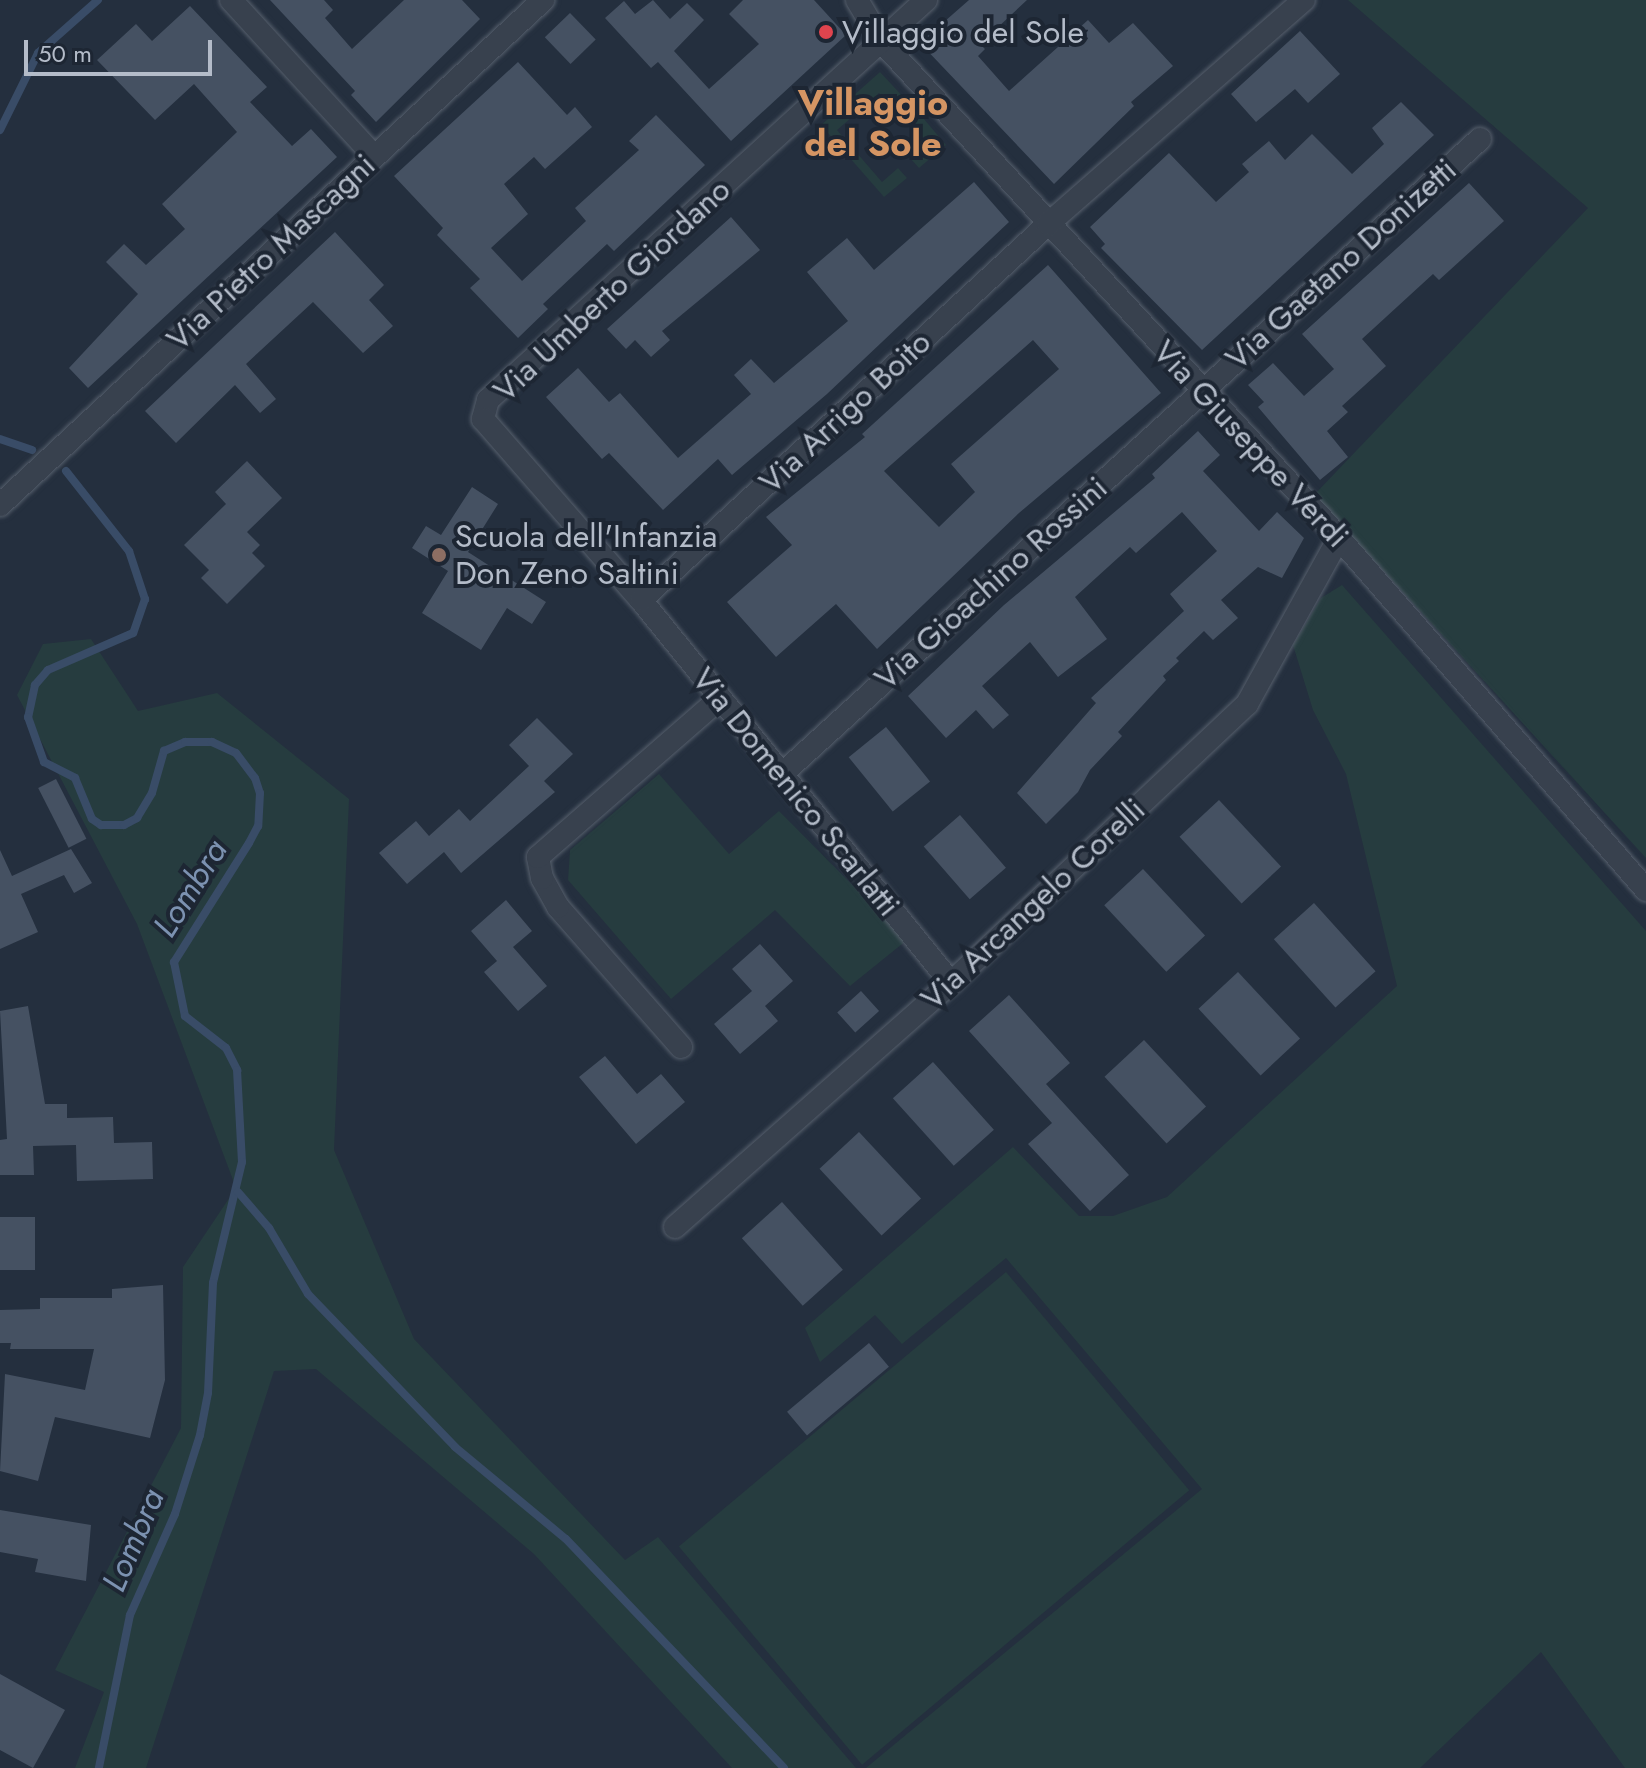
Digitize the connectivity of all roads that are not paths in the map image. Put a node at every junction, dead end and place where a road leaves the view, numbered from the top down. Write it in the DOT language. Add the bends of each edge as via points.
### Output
graph roads {
  1 [pos="231,0"];
  2 [pos="543,0"];
  3 [pos="857,0"];
  4 [pos="926,0"];
  5 [pos="1304,0"];
  6 [pos="882,42"];
  7 [pos="1480,139"];
  8 [pos="374,156"];
  9 [pos="1048,224"];
  10 [pos="1201,390"];
  11 [pos="0,505"];
  12 [pos="1339,538"];
  13 [pos="641,600"];
  14 [pos="720,698"];
  15 [pos="781,775"];
  16 [pos="1646,890"];
  17 [pos="951,983"];
  18 [pos="681,1047"];
  19 [pos="675,1227"];
  1 -- 8 [label="street"];
  2 -- 8 [label="street, Via Pietro Mascagni"];
  3 -- 6 [label="street, Via Giuseppe Verdi"];
  4 -- 6 [label="street"];
  5 -- 9 [label="street, Via Arrigo Boito"];
  6 -- 9 [label="street, Via Giuseppe Verdi"];
  6 -- 13 [label="street, Via Umberto Giordano" via="488,400 483,419"];
  7 -- 10 [label="street, Via Gaetano Donizetti"];
  8 -- 11 [label="street, Via Pietro Mascagni"];
  9 -- 10 [label="street, Via Giuseppe Verdi"];
  9 -- 13 [label="street, Via Arrigo Boito"];
  10 -- 12 [label="street, Via Giuseppe Verdi"];
  10 -- 15 [label="street, Via Gioachino Rossini"];
  12 -- 16 [label="street, Via Giuseppe Verdi"];
  12 -- 17 [label="street, Via Arcangelo Corelli" via="1247,704"];
  13 -- 14 [label="street, Via Domenico Scarlatti"];
  14 -- 15 [label="street, Via Domenico Scarlatti"];
  14 -- 18 [label="street" via="538,857 542,878 558,907"];
  15 -- 17 [label="street, Via Domenico Scarlatti"];
  17 -- 19 [label="street, Via Arcangelo Corelli"];
}
